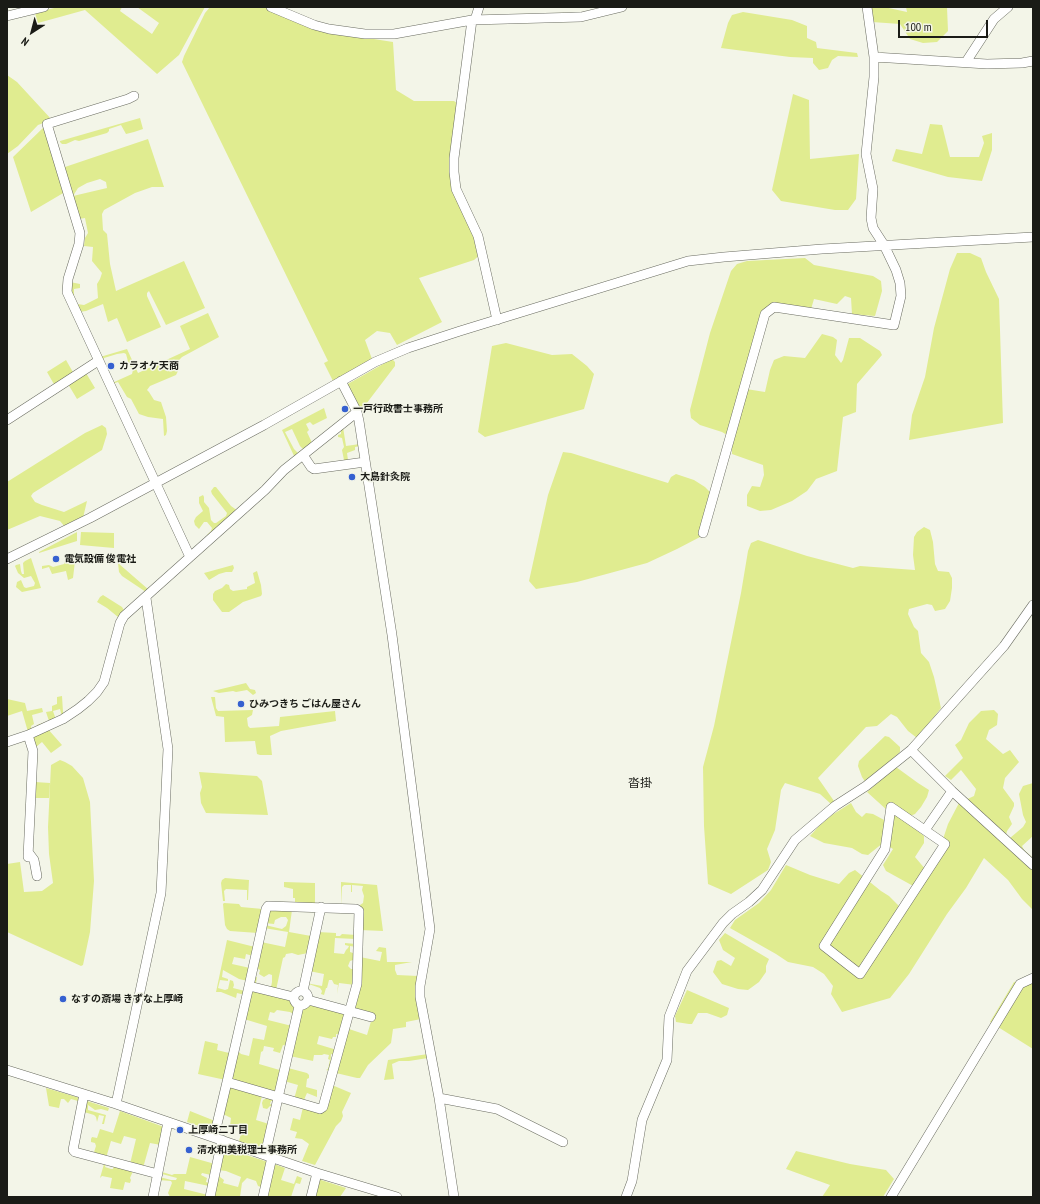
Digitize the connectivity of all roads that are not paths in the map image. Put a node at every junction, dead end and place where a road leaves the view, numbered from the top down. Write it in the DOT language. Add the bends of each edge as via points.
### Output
graph roads {
  1 [pos="44,7"];
  2 [pos="271,7"];
  3 [pos="479,7"];
  4 [pos="622,7"];
  5 [pos="867,7"];
  6 [pos="1008,7"];
  7 [pos="7,16"];
  8 [pos="474,20"];
  9 [pos="874,57"];
  10 [pos="1033,60"];
  11 [pos="966,62"];
  12 [pos="134,96"];
  13 [pos="1033,237"];
  14 [pos="884,246"];
  15 [pos="497,320"];
  16 [pos="98,361"];
  17 [pos="341,381"];
  18 [pos="357,412"];
  19 [pos="7,420"];
  20 [pos="303,456"];
  21 [pos="365,462"];
  22 [pos="155,482"];
  23 [pos="703,533"];
  24 [pos="190,558"];
  25 [pos="7,559"];
  26 [pos="146,598"];
  27 [pos="1033,604"];
  28 [pos="28,735"];
  29 [pos="7,742"];
  30 [pos="911,750"];
  31 [pos="952,791"];
  32 [pos="925,830"];
  33 [pos="1033,865"];
  34 [pos="37,876"];
  35 [pos="321,907"];
  36 [pos="1033,978"];
  37 [pos="249,986"];
  38 [pos="302,991"];
  39 [pos="294,997"];
  40 [pos="308,1000"];
  41 [pos="299,1006"];
  42 [pos="350,1011"];
  43 [pos="371,1017"];
  44 [pos="7,1070"];
  45 [pos="226,1082"];
  46 [pos="84,1094"];
  47 [pos="279,1097"];
  48 [pos="439,1098"];
  49 [pos="116,1104"];
  50 [pos="168,1122"];
  51 [pos="218,1139"];
  52 [pos="563,1142"];
  53 [pos="268,1156"];
  54 [pos="317,1173"];
  55 [pos="158,1174"];
  56 [pos="153,1197"];
  57 [pos="210,1197"];
  58 [pos="263,1197"];
  59 [pos="311,1197"];
  60 [pos="397,1197"];
  61 [pos="454,1197"];
  62 [pos="626,1197"];
  63 [pos="891,1197"];
  1 -- 7 [label="street"];
  2 -- 8 [label="street" via="314,25 365,34 394,34"];
  3 -- 8 [label="street"];
  4 -- 8 [label="street" via="581,16"];
  5 -- 9 [label="street"];
  6 -- 11 [label="street" via="994,19"];
  8 -- 15 [label="street" via="454,172 456,189 478,236"];
  9 -- 11 [label="street"];
  9 -- 14 [label="street" via="866,154 873,188 872,228"];
  10 -- 11 [label="street" via="1002,64"];
  12 -- 16 [label="street" via="47,124 80,233 67,292"];
  13 -- 14 [label="street"];
  14 -- 15 [label="street" via="688,261"];
  14 -- 23 [label="street" via="900,283 901,296 894,325 774,307 765,314"];
  15 -- 17 [label="street" via="394,353"];
  16 -- 19 [label="street"];
  16 -- 22 [label="street"];
  17 -- 18 [label="street"];
  17 -- 22 [label="street"];
  18 -- 20 [label="street"];
  18 -- 21 [label="street"];
  20 -- 21 [label="street" via="314,469"];
  20 -- 24 [label="street" via="284,470"];
  21 -- 48 [label="street" via="392,635 430,921 420,997"];
  22 -- 24 [label="street"];
  22 -- 25 [label="street"];
  24 -- 26 [label="street"];
  26 -- 28 [label="street" via="124,616 120,623 104,682 97,692 70,715"];
  26 -- 49 [label="street" via="168,749 162,886"];
  27 -- 30 [label="street" via="1004,646"];
  28 -- 29 [label="street"];
  28 -- 34 [label="street" via="33,751 28,854 34,860"];
  30 -- 31 [label="street"];
  30 -- 62 [label="street" via="866,786 835,806 795,840 762,890 732,914 687,971 669,1017 667,1060 642,1120 632,1180"];
  31 -- 32 [label="street"];
  31 -- 33 [label="street"];
  32 -- 32 [label="street" via="891,807 885,849 824,946 860,974 945,844"];
  35 -- 37 [label="street" via="268,906"];
  35 -- 38 [label="street"];
  35 -- 42 [label="street" via="359,911 358,984"];
  36 -- 63 [label="street" via="1020,984"];
  37 -- 39 [label="street"];
  37 -- 45 [label="street"];
  38 -- 39 [label="street"];
  38 -- 40 [label="street" via="307,994"];
  39 -- 41 [label="street" via="295,1003"];
  40 -- 41 [label="street"];
  40 -- 42 [label="street"];
  41 -- 47 [label="street"];
  42 -- 43 [label="street"];
  42 -- 47 [label="street" via="323,1107 320,1109"];
  44 -- 46 [label="street"];
  45 -- 47 [label="street"];
  45 -- 51 [label="street"];
  46 -- 49 [label="street"];
  46 -- 55 [label="street" via="73,1150"];
  47 -- 53 [label="street"];
  48 -- 52 [label="street" via="497,1109"];
  48 -- 61 [label="street"];
  49 -- 50 [label="street"];
  50 -- 51 [label="street"];
  50 -- 55 [label="street"];
  51 -- 53 [label="street"];
  51 -- 57 [label="street"];
  53 -- 54 [label="street"];
  53 -- 58 [label="street"];
  54 -- 59 [label="street"];
  54 -- 60 [label="street"];
  55 -- 56 [label="street"];
}
